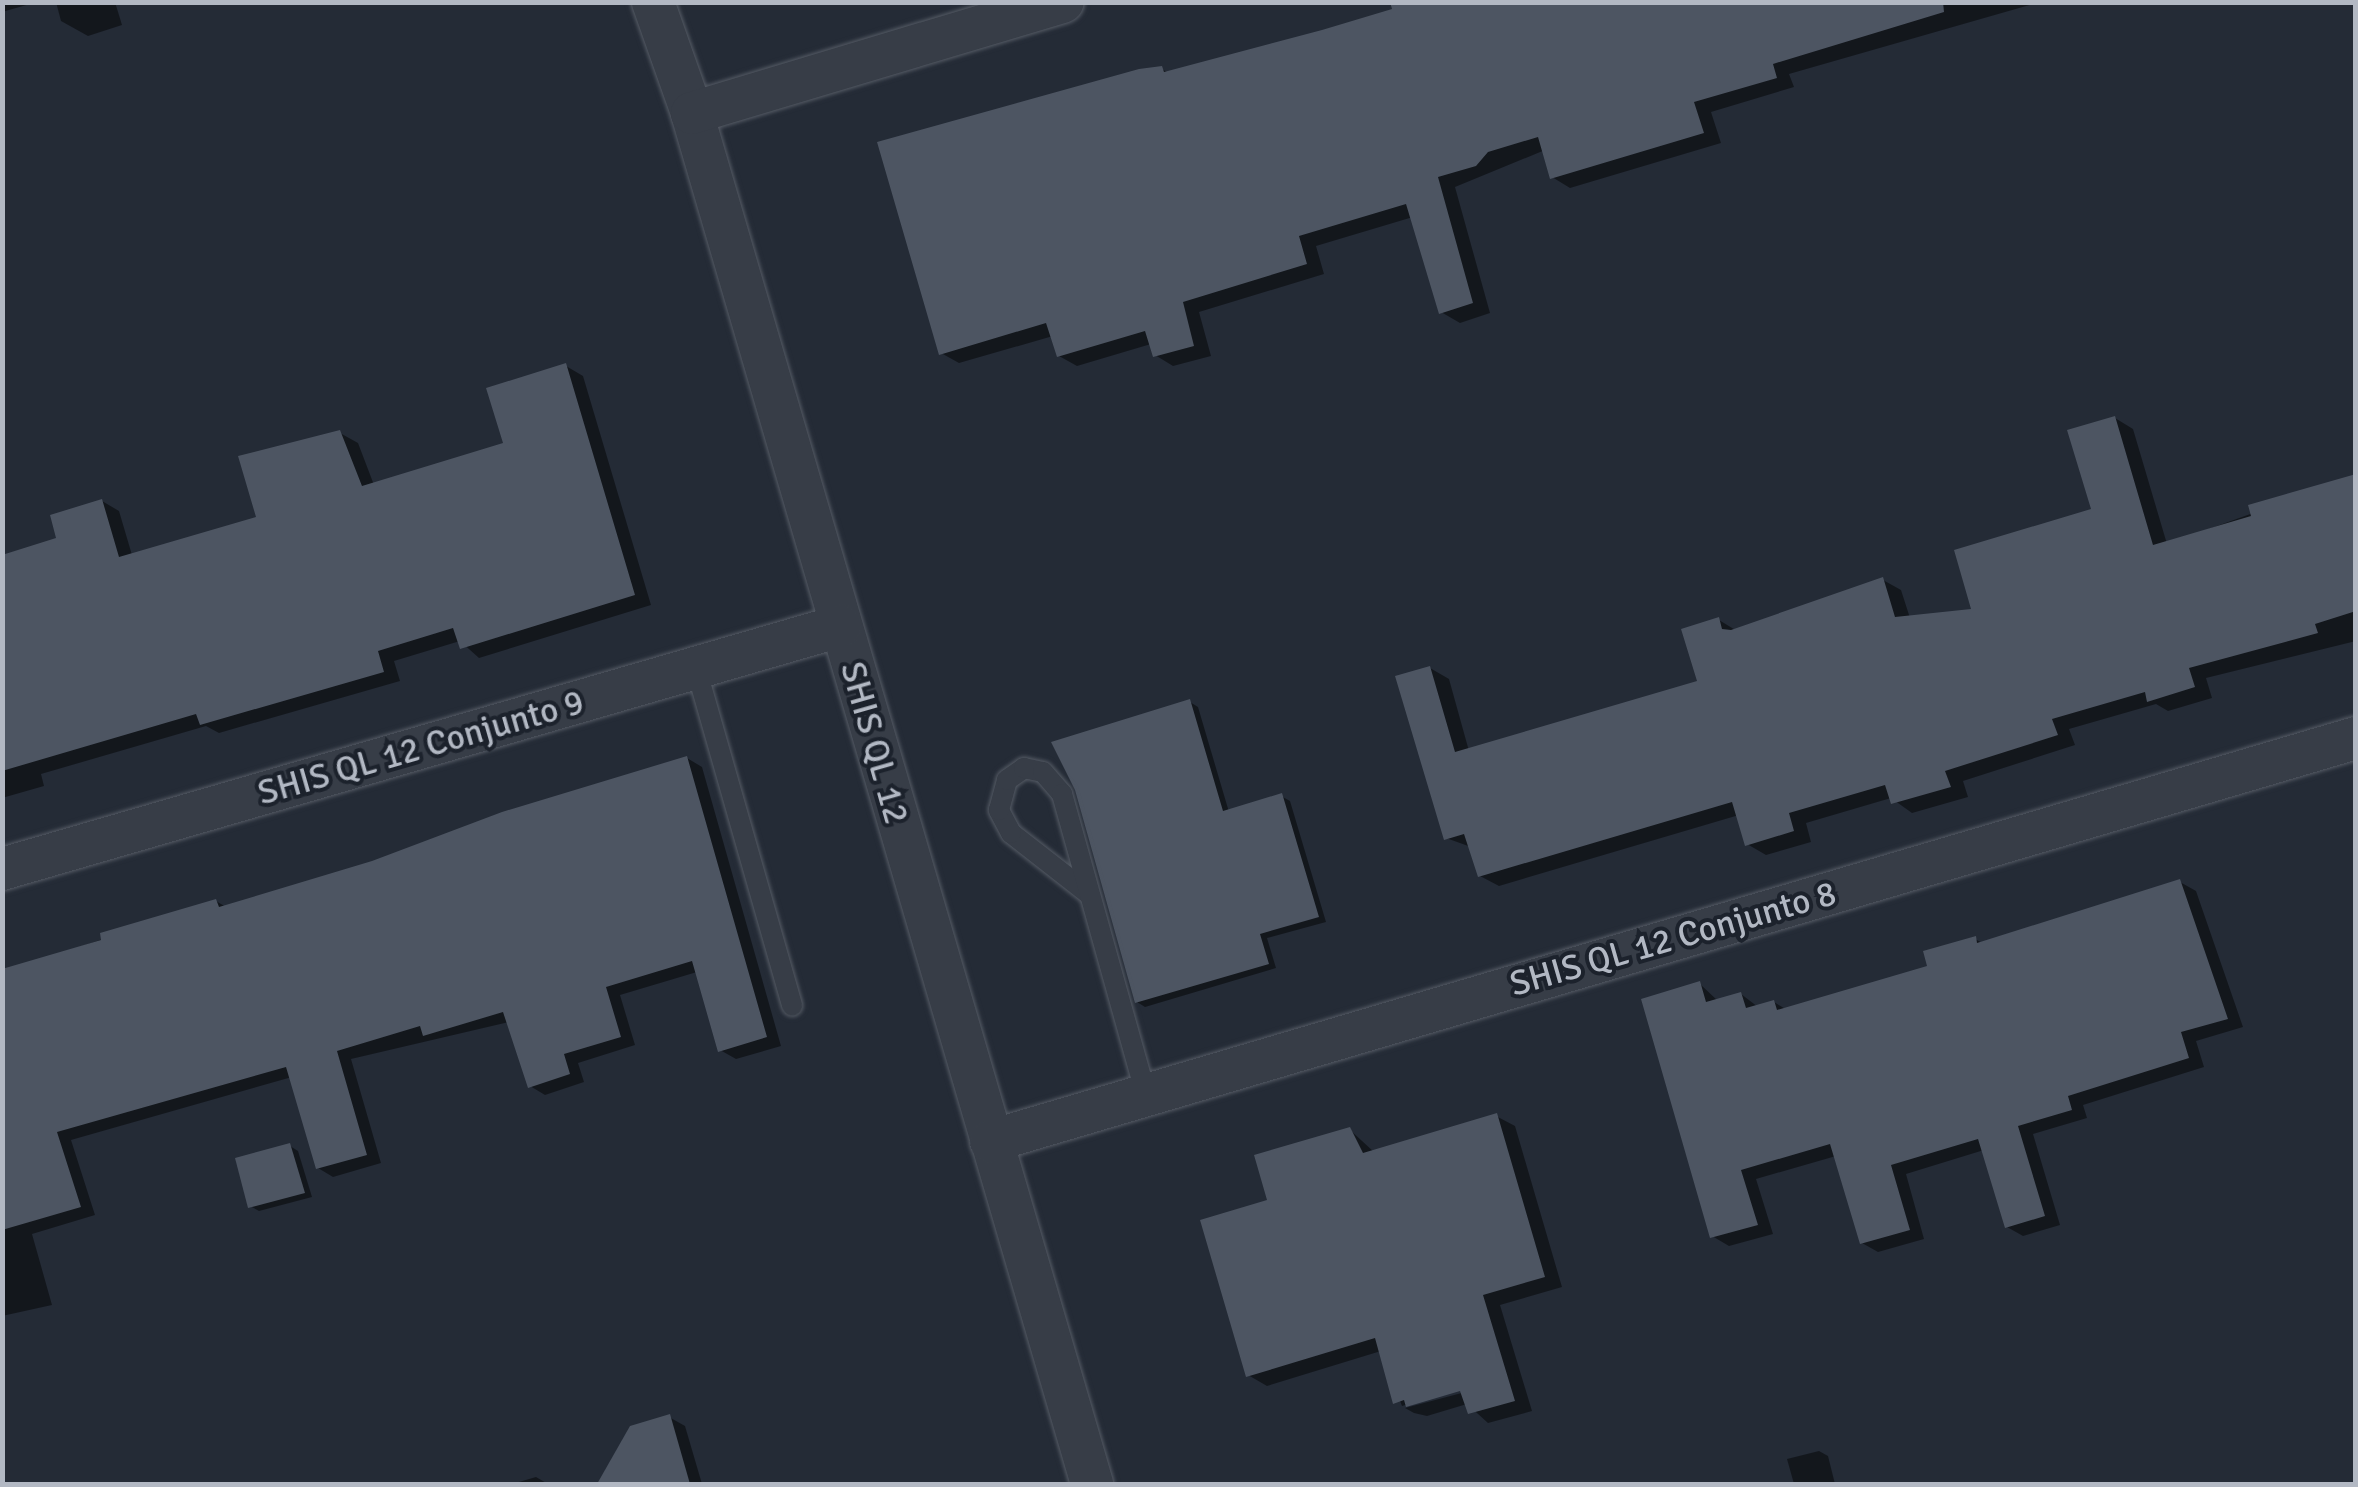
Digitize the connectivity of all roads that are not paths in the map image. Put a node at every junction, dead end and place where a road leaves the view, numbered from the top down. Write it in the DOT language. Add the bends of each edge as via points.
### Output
graph roads {
  1 [pos="653,2"];
  2 [pos="1062,2"];
  3 [pos="692,113"];
  4 [pos="840,626"];
  5 [pos="696,668"];
  6 [pos="2356,738"];
  7 [pos="2,869"];
  8 [pos="1089,894"];
  9 [pos="792,1006"];
  10 [pos="1146,1095"];
  11 [pos="990,1141"];
  12 [pos="1092,1484"];
  1 -- 3 [label="street, SHIS QL 12"];
  2 -- 3 [label="street"];
  3 -- 4 [label="street, SHIS QL 12"];
  4 -- 5 [label="street, SHIS QL 12 Conjunto 9"];
  4 -- 11 [label="street, SHIS QL 12"];
  5 -- 7 [label="street, SHIS QL 12 Conjunto 9"];
  5 -- 9 [label="lane"];
  6 -- 10 [label="street, SHIS QL 12 Conjunto 8"];
  8 -- 8 [label="lane" via="1062,794 1043,772 1024,768 1007,780 998,810 1011,833"];
  8 -- 10 [label="lane"];
  10 -- 11 [label="street, SHIS QL 12 Conjunto 8"];
  11 -- 12 [label="street, SHIS QL 12"];
}
